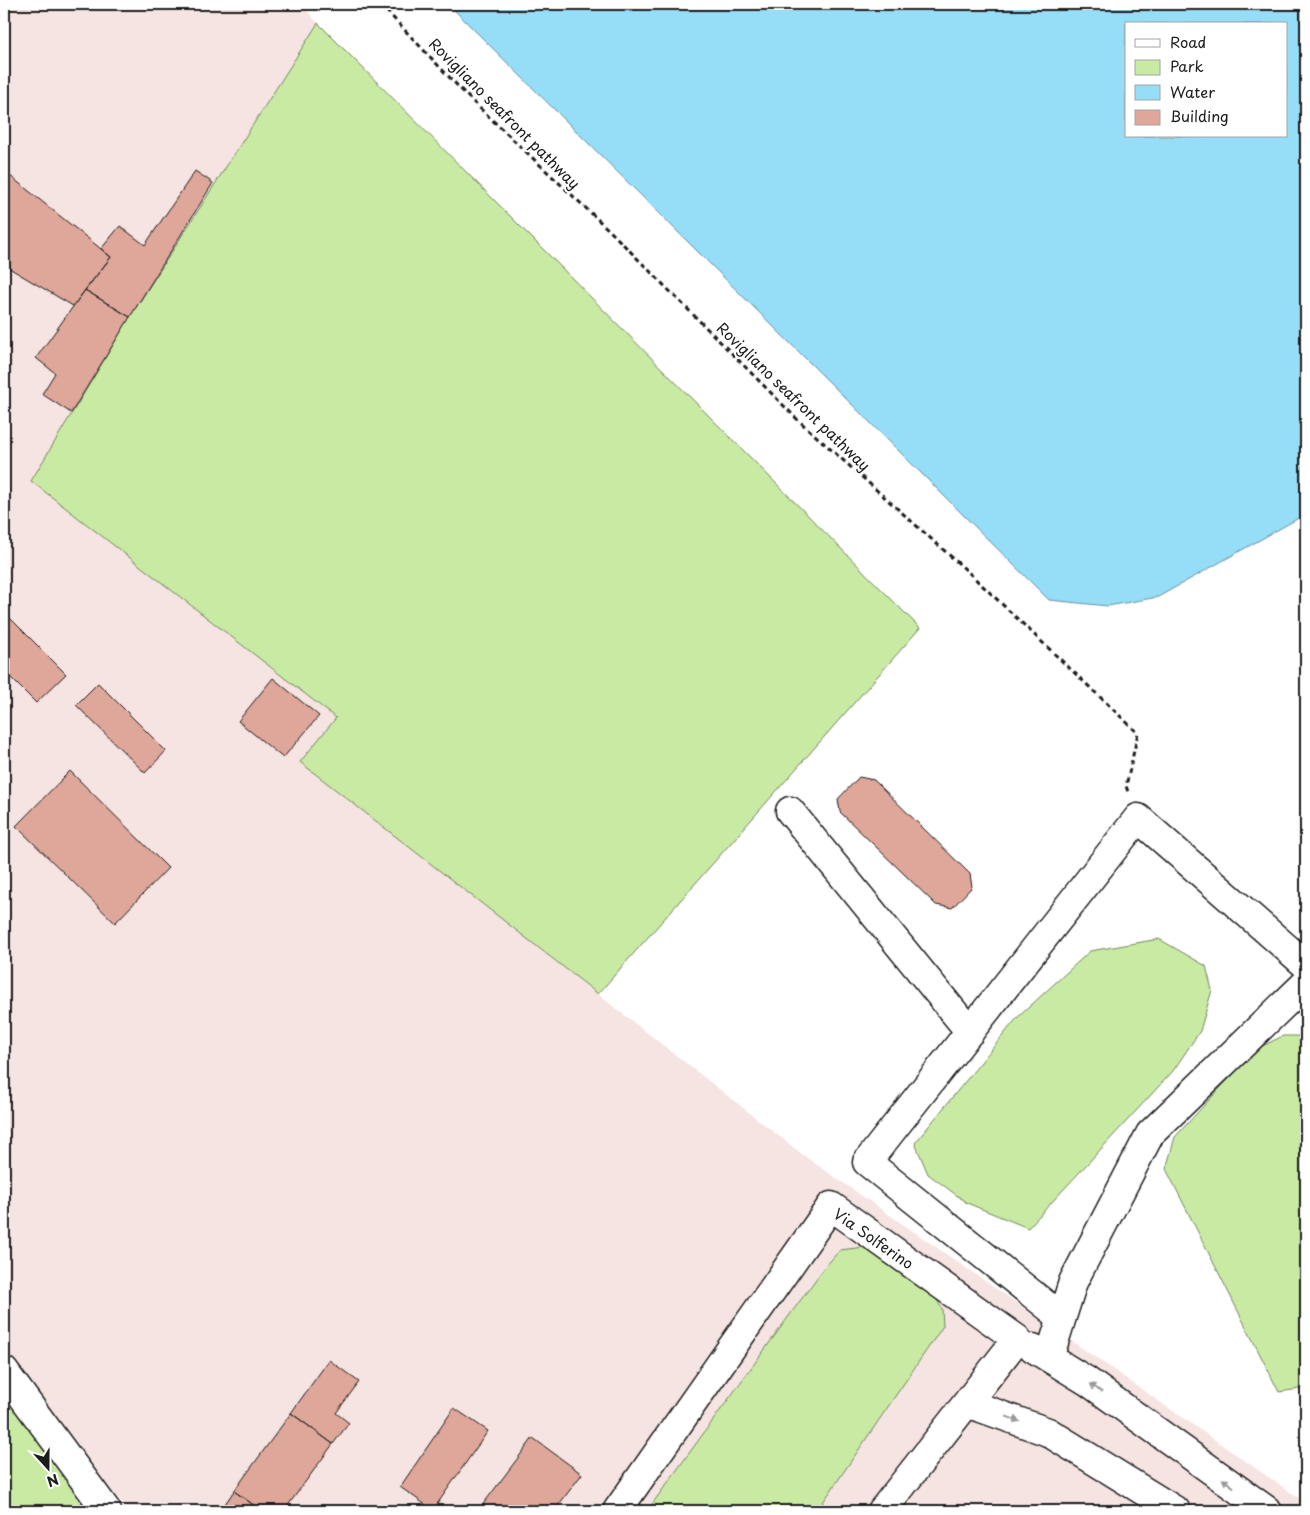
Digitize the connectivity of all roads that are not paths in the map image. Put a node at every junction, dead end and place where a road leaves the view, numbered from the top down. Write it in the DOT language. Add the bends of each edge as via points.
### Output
graph roads {
  1 [pos="790,811"];
  2 [pos="1306,965"];
  3 [pos="1306,983"];
  4 [pos="970,1032"];
  5 [pos="1061,1317"];
  6 [pos="1017,1339"];
  7 [pos="1049,1358"];
  8 [pos="4,1371"];
  9 [pos="967,1403"];
  10 [pos="107,1511"];
  11 [pos="617,1511"];
  12 [pos="882,1511"];
  13 [pos="1176,1511"];
  14 [pos="1268,1511"];
  1 -- 4 [label="street"];
  2 -- 4 [label="street" via="1138,818"];
  3 -- 5 [label="street" via="1150,1134 1073,1282"];
  4 -- 5 [label="street" via="867,1162"];
  5 -- 7 [label="street"];
  6 -- 7 [label="street"];
  6 -- 9 [label="street"];
  6 -- 11 [label="street, Via Solferino" via="831,1206"];
  14 -- 7 [label="street, one-way" via="1087,1381"];
  8 -- 10 [label="street"];
  9 -- 12 [label="street"];
  9 -- 13 [label="street, one-way" via="1048,1432"];
}
